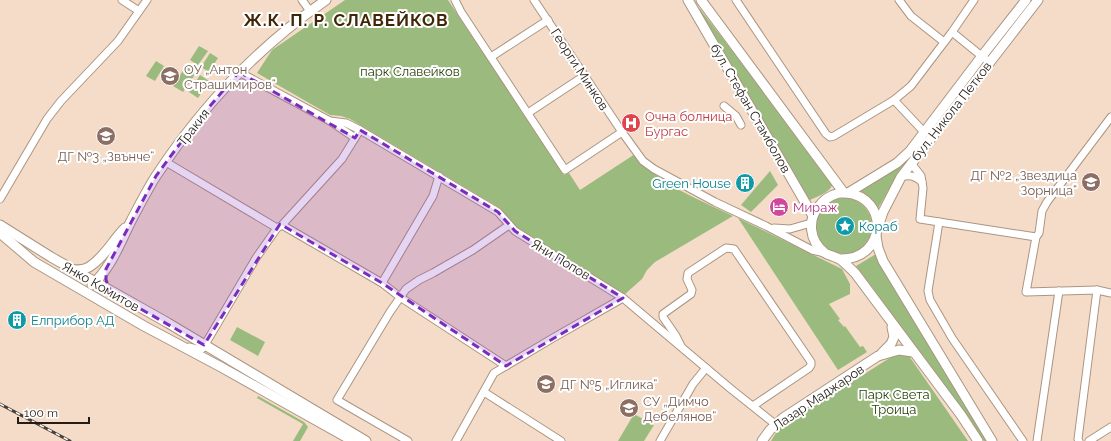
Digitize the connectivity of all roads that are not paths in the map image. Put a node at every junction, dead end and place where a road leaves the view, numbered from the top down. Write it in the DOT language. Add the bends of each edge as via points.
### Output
graph roads {
  1 [pos="122,0"];
  2 [pos="147,0"];
  3 [pos="302,0"];
  4 [pos="326,0"];
  5 [pos="534,0"];
  6 [pos="688,0"];
  7 [pos="701,0"];
  8 [pos="736,0"];
  9 [pos="899,0"];
  10 [pos="974,0"];
  11 [pos="1026,0"];
  12 [pos="1038,0"];
  13 [pos="458,1"];
  14 [pos="139,11"];
  15 [pos="310,11"];
  16 [pos="548,20"];
  17 [pos="952,32"];
  18 [pos="944,42"];
  19 [pos="491,57"];
  20 [pos="985,59"];
  21 [pos="239,72"];
  22 [pos="584,76"];
  23 [pos="894,100"];
  24 [pos="724,106"];
  25 [pos="528,114"];
  26 [pos="1111,117"];
  27 [pos="330,121"];
  28 [pos="741,124"];
  29 [pos="360,130"];
  30 [pos="622,132"];
  31 [pos="924,132"];
  32 [pos="355,138"];
  33 [pos="166,162"];
  34 [pos="911,163"];
  35 [pos="439,176"];
  36 [pos="901,177"];
  37 [pos="922,182"];
  38 [pos="846,193"];
  39 [pos="0,199"];
  40 [pos="812,219"];
  41 [pos="131,221"];
  42 [pos="939,222"];
  43 [pos="0,225"];
  44 [pos="509,225"];
  45 [pos="280,226"];
  46 [pos="766,226"];
  47 [pos="0,233"];
  48 [pos="877,233"];
  49 [pos="1036,237"];
  50 [pos="825,253"];
  51 [pos="101,256"];
  52 [pos="840,259"];
  53 [pos="106,269"];
  54 [pos="73,270"];
  55 [pos="92,281"];
  56 [pos="382,283"];
  57 [pos="1097,290"];
  58 [pos="1060,291"];
  59 [pos="85,292"];
  60 [pos="111,292"];
  61 [pos="1111,293"];
  62 [pos="400,297"];
  63 [pos="623,298"];
  64 [pos="889,320"];
  65 [pos="168,323"];
  66 [pos="158,334"];
  67 [pos="204,345"];
  68 [pos="183,346"];
  69 [pos="682,348"];
  70 [pos="912,352"];
  71 [pos="878,356"];
  72 [pos="506,366"];
  73 [pos="706,368"];
  74 [pos="484,392"];
  75 [pos="753,406"];
  76 [pos="775,424"];
  77 [pos="1111,427"];
  78 [pos="353,441"];
  79 [pos="366,441"];
  80 [pos="408,441"];
  81 [pos="456,441"];
  82 [pos="561,441"];
  83 [pos="660,441"];
  84 [pos="762,441"];
  85 [pos="978,441"];
  86 [pos="992,441"];
  87 [pos="1023,441"];
  88 [pos="1037,441"];
  89 [pos="1079,441"];
  90 [pos="1089,441"];
  1 -- 14 [label="street"];
  2 -- 14 [label="street"];
  3 -- 15 [label="street"];
  4 -- 15 [label="main road, Тракия"];
  5 -- 16 [label="street, Георги Минков"];
  6 -- 40 [label="main road, бул. Стефан Стамболов"];
  7 -- 38 [label="main road, бул. Стефан Стамболов"];
  8 -- 23 [label="street" via="826,134 834,136"];
  9 -- 18 [label="street" via="911,16"];
  10 -- 17 [label="street"];
  11 -- 20 [label="main road, бул. Никола Петков"];
  12 -- 20 [label="main road, бул. Никола Петков"];
  13 -- 19 [label="street" via="461,12"];
  14 -- 39 [label="street" via="118,41 47,119"];
  15 -- 21 [label="main road, Тракия" via="270,42"];
  16 -- 19 [label="street"];
  16 -- 22 [label="street, Георги Минков"];
  17 -- 18 [label="street"];
  17 -- 20 [label="street"];
  18 -- 23 [label="street" via="911,86"];
  19 -- 25 [label="street"];
  20 -- 31 [label="main road, бул. Никола Петков"];
  20 -- 34 [label="main road, бул. Никола Петков"];
  21 -- 27 [label="street, Яни Попов"];
  21 -- 33 [label="main road, Тракия" via="209,105"];
  22 -- 25 [label="street"];
  22 -- 30 [label="street, Георги Минков"];
  23 -- 31 [label="street"];
  24 -- 28 [label="street"];
  25 -- 30 [label="street" via="565,170"];
  26 -- 49 [label="street" via="1047,202 1042,211"];
  27 -- 29 [label="street, Яни Попов" via="346,123"];
  27 -- 32 [label="street, Яни Попов"];
  29 -- 32 [label="street"];
  29 -- 35 [label="street, Яни Попов"];
  30 -- 46 [label="street, Георги Минков" via="643,161 654,169"];
  31 -- 38 [label="main road, бул. Никола Петков" via="897,163"];
  32 -- 45 [label="street" via="342,159"];
  33 -- 41 [label="main road, Тракия"];
  33 -- 45 [label="street"];
  34 -- 36 [label="main road, бул. Никола Петков"];
  34 -- 37 [label="street" via="919,171"];
  35 -- 44 [label="street, Яни Попов" via="498,212"];
  35 -- 56 [label="street" via="433,196"];
  36 -- 37 [label="street" via="910,175"];
  36 -- 48 [label="main road, бул. Никола Петков" via="883,212"];
  37 -- 42 [label="street" via="920,219"];
  38 -- 40 [label="main road" via="836,194 822,202"];
  38 -- 48 [label="main road" via="868,202 876,215"];
  40 -- 46 [label="street, Георги Минков" via="790,229"];
  40 -- 50 [label="main road" via="813,237"];
  41 -- 51 [label="main road, Тракия"];
  41 -- 53 [label="main road, Тракия"];
  42 -- 49 [label="street"];
  42 -- 87 [label="street" via="928,291 930,300 956,344"];
  43 -- 54 [label="main road, Янко Комитов"];
  44 -- 62 [label="street" via="473,250 418,280"];
  44 -- 63 [label="street, Яни Попов"];
  45 -- 56 [label="street"];
  45 -- 67 [label="street" via="256,258"];
  46 -- 50 [label="street, Георги Минков" via="812,250"];
  47 -- 59 [label="main road, Янко Комитов" via="34,262"];
  48 -- 52 [label="main road" via="870,248 865,252 854,258"];
  48 -- 86 [label="main road" via="878,248 883,261"];
  49 -- 58 [label="street" via="1026,292"];
  50 -- 52 [label="main road"];
  51 -- 54 [label="main road" via="90,267"];
  51 -- 55 [label="main road"];
  52 -- 64 [label="main road" via="855,273"];
  53 -- 55 [label="main road, Тракия"];
  53 -- 60 [label="main road" via="106,280"];
  54 -- 55 [label="main road, Янко Комитов"];
  55 -- 59 [label="main road"];
  55 -- 60 [label="main road, Янко Комитов"];
  56 -- 62 [label="street"];
  57 -- 58 [label="street"];
  57 -- 61 [label="street"];
  57 -- 89 [label="street"];
  58 -- 88 [label="street"];
  59 -- 66 [label="main road, Янко Комитов"];
  60 -- 65 [label="main road, Янко Комитов"];
  62 -- 72 [label="street"];
  62 -- 80 [label="street" via="338,400"];
  63 -- 69 [label="street, Яни Попов"];
  63 -- 72 [label="street"];
  64 -- 70 [label="main road"];
  64 -- 71 [label="main road, Лазар Маджаров" via="894,337 891,344"];
  65 -- 66 [label="main road" via="161,325"];
  65 -- 67 [label="main road, Янко Комитов"];
  66 -- 68 [label="main road, Янко Комитов"];
  67 -- 68 [label="street, Янко Комитов" via="200,350"];
  67 -- 79 [label="main road, Янко Комитов"];
  68 -- 78 [label="main road, Янко Комитов"];
  69 -- 73 [label="street, Яни Попов"];
  69 -- 75 [label="street" via="663,314 691,294 688,273 726,248 734,249 811,362 809,368"];
  70 -- 71 [label="main road, Лазар Маджаров" via="894,350"];
  70 -- 85 [label="main road"];
  71 -- 76 [label="main road, Лазар Маджаров"];
  72 -- 74 [label="street" via="494,374"];
  73 -- 75 [label="street, Яни Попов"];
  73 -- 83 [label="street" via="693,384"];
  74 -- 81 [label="street"];
  74 -- 82 [label="street"];
  75 -- 76 [label="street, Яни Попов"];
  76 -- 84 [label="main road, Лазар Маджаров"];
  77 -- 90 [label="street"];
}
